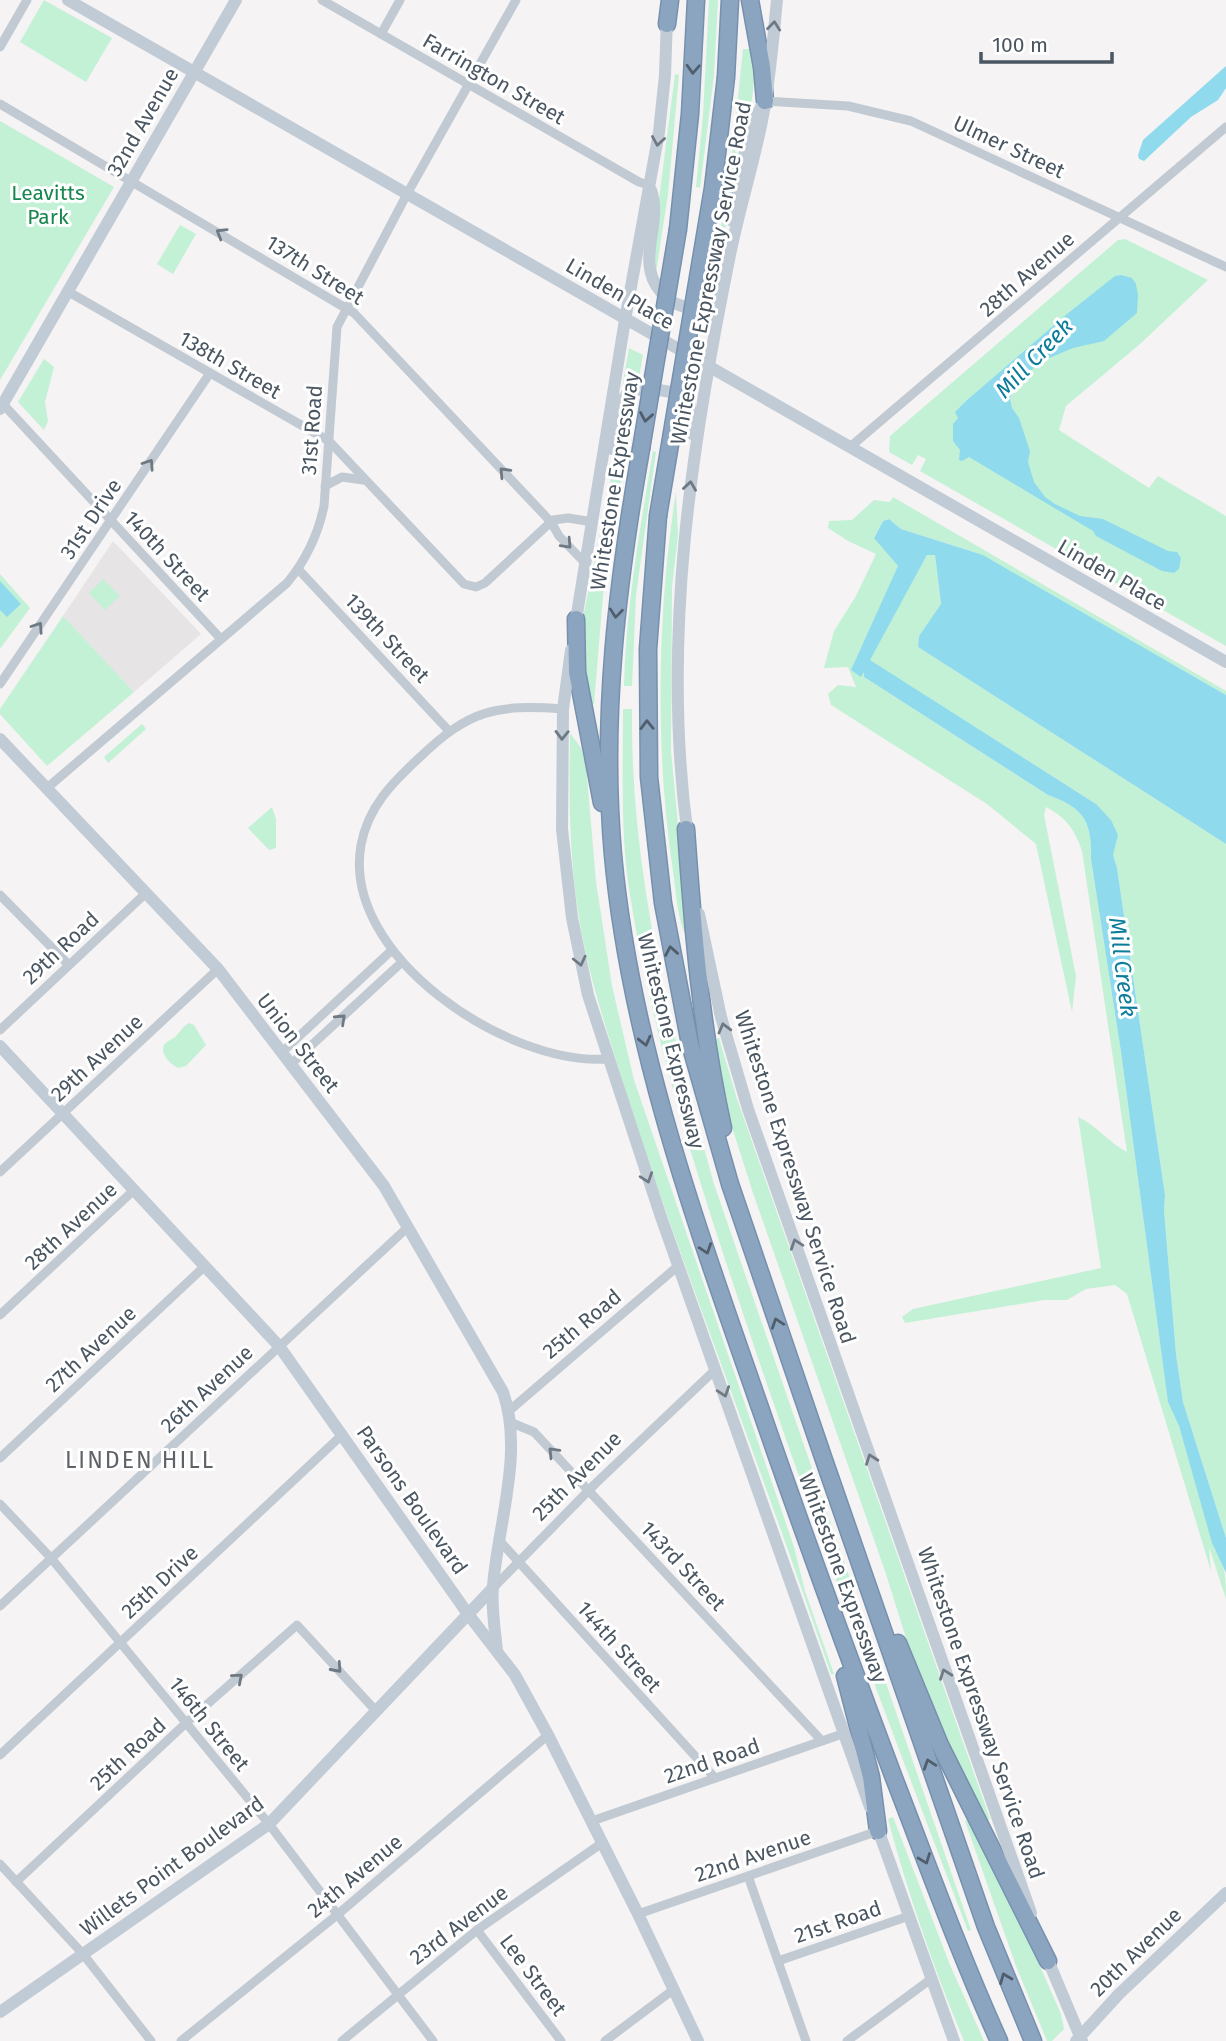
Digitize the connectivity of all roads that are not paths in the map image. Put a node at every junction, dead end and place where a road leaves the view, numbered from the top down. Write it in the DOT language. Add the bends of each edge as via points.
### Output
graph roads {
  1 [pos="27,0"];
  2 [pos="68,0"];
  3 [pos="236,0"];
  4 [pos="322,0"];
  5 [pos="400,0"];
  6 [pos="516,0"];
  7 [pos="668,0"];
  8 [pos="696,0"];
  9 [pos="730,0"];
  10 [pos="750,0"];
  11 [pos="777,0"];
  12 [pos="667,24"];
  13 [pos="381,34"];
  14 [pos="0,47"];
  15 [pos="194,73"];
  16 [pos="469,84"];
  17 [pos="765,101"];
  18 [pos="0,104"];
  19 [pos="1226,127"];
  20 [pos="132,180"];
  21 [pos="649,185"];
  22 [pos="407,194"];
  23 [pos="1119,218"];
  24 [pos="1226,267"];
  25 [pos="67,291"];
  26 [pos="346,307"];
  27 [pos="625,320"];
  28 [pos="710,367"];
  29 [pos="210,373"];
  30 [pos="1,407"];
  31 [pos="328,441"];
  32 [pos="850,447"];
  33 [pos="693,462"];
  34 [pos="366,481"];
  35 [pos="600,481"];
  36 [pos="325,485"];
  37 [pos="111,520"];
  38 [pos="551,522"];
  39 [pos="593,522"];
  40 [pos="586,564"];
  41 [pos="298,569"];
  42 [pos="576,619"];
  43 [pos="221,639"];
  44 [pos="1226,662"];
  45 [pos="0,684"];
  46 [pos="563,709"];
  47 [pos="449,731"];
  48 [pos="0,739"];
  49 [pos="47,788"];
  50 [pos="686,829"];
  51 [pos="146,893"];
  52 [pos="0,895"];
  53 [pos="618,902"];
  54 [pos="392,950"];
  55 [pos="402,962"];
  56 [pos="69,965"];
  57 [pos="218,969"];
  58 [pos="0,1030"];
  59 [pos="0,1046"];
  60 [pos="281,1053"];
  61 [pos="607,1059"];
  62 [pos="290,1065"];
  63 [pos="63,1114"];
  64 [pos="0,1172"];
  65 [pos="134,1190"];
  66 [pos="408,1227"];
  67 [pos="746,1229"];
  68 [pos="205,1266"];
  69 [pos="678,1266"];
  70 [pos="0,1315"];
  71 [pos="279,1346"];
  72 [pos="716,1368"];
  73 [pos="511,1417"];
  74 [pos="343,1434"];
  75 [pos="823,1457"];
  76 [pos="0,1458"];
  77 [pos="783,1473"];
  78 [pos="589,1490"];
  79 [pos="0,1504"];
  80 [pos="498,1539"];
  81 [pos="51,1558"];
  82 [pos="518,1562"];
  83 [pos="492,1590"];
  84 [pos="0,1606"];
  85 [pos="468,1614"];
  86 [pos="120,1643"];
  87 [pos="497,1652"];
  88 [pos="376,1711"];
  89 [pos="186,1723"];
  90 [pos="845,1733"];
  91 [pos="548,1735"];
  92 [pos="822,1741"];
  93 [pos="0,1755"];
  94 [pos="715,1778"];
  95 [pos="592,1821"];
  96 [pos="269,1824"];
  97 [pos="878,1830"];
  98 [pos="603,1843"];
  99 [pos="0,1864"];
  100 [pos="748,1876"];
  101 [pos="16,1882"];
  102 [pos="1226,1893"];
  103 [pos="638,1914"];
  104 [pos="337,1915"];
  105 [pos="909,1916"];
  106 [pos="477,1930"];
  107 [pos="83,1954"];
  108 [pos="778,1961"];
  109 [pos="1048,1961"];
  110 [pos="931,1979"];
  111 [pos="673,1990"];
  112 [pos="398,1993"];
  113 [pos="0,2012"];
  114 [pos="1079,2039"];
  115 [pos="151,2041"];
  116 [pos="181,2041"];
  117 [pos="341,2041"];
  118 [pos="433,2041"];
  119 [pos="562,2041"];
  120 [pos="605,2041"];
  121 [pos="698,2041"];
  122 [pos="806,2041"];
  123 [pos="847,2041"];
  124 [pos="954,2041"];
  125 [pos="999,2041"];
  126 [pos="1033,2041"];
  1 -- 14 [label="street"];
  2 -- 15 [label="main road, Linden Place"];
  3 -- 15 [label="main road, 32nd Avenue"];
  4 -- 13 [label="street, Farrington Street"];
  5 -- 13 [label="street"];
  6 -- 16 [label="street, 31st Road"];
  7 -- 12 [label="highway"];
  8 -- 53 [label="highway, Whitestone Expressway, one-way, bridge" via="678,229 620,578 611,677 610,805"];
  67 -- 9 [label="highway, Whitestone Expressway, one-way, bridge" via="709,1115 674,967 658,873 646,696 658,516 713,188"];
  10 -- 17 [label="highway"];
  17 -- 11 [label="main road, Whitestone Expressway Service Road, one-way"];
  12 -- 21 [label="main road, one-way" via="663,106"];
  13 -- 16 [label="street, Farrington Street"];
  15 -- 20 [label="main road, 32nd Avenue"];
  15 -- 22 [label="main road, Linden Place"];
  16 -- 21 [label="street, Farrington Street"];
  16 -- 22 [label="street, 31st Road"];
  17 -- 21 [label="main road" via="751,126 739,172 717,287 702,305 677,305 651,277 648,262 655,207"];
  17 -- 23 [label="street, Ulmer Street" via="848,106 904,119"];
  17 -- 28 [label="main road, Whitestone Expressway Service Road"];
  18 -- 20 [label="street, 137th Street"];
  19 -- 23 [label="street, 28th Avenue"];
  20 -- 25 [label="main road, 32nd Avenue"];
  26 -- 20 [label="street, 137th Street, one-way"];
  21 -- 27 [label="main road"];
  22 -- 26 [label="street, 31st Road"];
  22 -- 27 [label="main road, Linden Place"];
  23 -- 24 [label="street, Ulmer Street"];
  23 -- 32 [label="street, 28th Avenue"];
  25 -- 29 [label="street, 138th Street"];
  25 -- 30 [label="main road, 32nd Avenue"];
  26 -- 31 [label="street, 31st Road" via="337,327"];
  38 -- 26 [label="street, 137th Street, one-way"];
  27 -- 28 [label="main road, Linden Place"];
  27 -- 35 [label="main road"];
  28 -- 32 [label="main road, Linden Place"];
  28 -- 33 [label="main road, Whitestone Expressway Service Road"];
  29 -- 31 [label="street, 138th Street"];
  37 -- 29 [label="street, 31st Drive, one-way"];
  30 -- 37 [label="street, 140th Street"];
  31 -- 34 [label="street, 138th Street"];
  31 -- 36 [label="street, 31st Road"];
  32 -- 44 [label="main road, Linden Place"];
  33 -- 35 [label="main road" via="686,399 636,388 623,400"];
  50 -- 33 [label="main road, Whitestone Expressway Service Road, one-way" via="677,654"];
  34 -- 36 [label="street" via="342,477"];
  34 -- 38 [label="street, 138th Street" via="458,580 474,587 487,582"];
  35 -- 39 [label="main road"];
  36 -- 41 [label="street, 31st Road" via="320,525"];
  37 -- 43 [label="street, 140th Street"];
  45 -- 37 [label="street, 31st Drive, one-way"];
  38 -- 39 [label="street" via="565,518"];
  38 -- 40 [label="street, 137th Street, one-way"];
  39 -- 40 [label="main road"];
  40 -- 42 [label="main road"];
  41 -- 43 [label="street, 31st Road"];
  41 -- 47 [label="street, 139th Street"];
  42 -- 46 [label="main road"];
  42 -- 53 [label="highway" via="577,672"];
  43 -- 49 [label="street, 31st Road"];
  46 -- 47 [label="street" via="498,709"];
  46 -- 61 [label="main road, one-way" via="561,818 568,890 585,982"];
  47 -- 54 [label="street" via="387,790 363,836 362,892 373,922"];
  48 -- 49 [label="main road, Union Street"];
  49 -- 51 [label="main road, Union Street"];
  50 -- 67 [label="highway" via="707,1049"];
  109 -- 50 [label="main road, Whitestone Expressway Service Road, one-way" via="746,1101 713,987"];
  51 -- 56 [label="street, 29th Road"];
  51 -- 57 [label="main road, Union Street"];
  52 -- 56 [label="street"];
  53 -- 77 [label="highway, Whitestone Expressway, one-way" via="638,1013 676,1152"];
  54 -- 55 [label="street"];
  54 -- 60 [label="street"];
  55 -- 61 [label="street" via="443,999 499,1032 564,1054"];
  62 -- 55 [label="street, one-way"];
  56 -- 58 [label="street, 29th Road"];
  57 -- 60 [label="main road, Union Street"];
  57 -- 63 [label="street, 29th Avenue"];
  59 -- 63 [label="main road, Parsons Boulevard"];
  60 -- 62 [label="main road, Union Street"];
  61 -- 69 [label="main road, one-way"];
  62 -- 66 [label="main road, Union Street" via="384,1186"];
  63 -- 64 [label="street, 29th Avenue"];
  63 -- 65 [label="main road, Parsons Boulevard"];
  65 -- 68 [label="main road, Parsons Boulevard"];
  65 -- 70 [label="street, 28th Avenue"];
  66 -- 71 [label="street, 26th Avenue"];
  66 -- 73 [label="main road, Union Street" via="503,1392"];
  75 -- 67 [label="highway, Whitestone Expressway, one-way"];
  68 -- 71 [label="main road, Parsons Boulevard"];
  68 -- 76 [label="street, 27th Avenue"];
  69 -- 72 [label="main road"];
  69 -- 73 [label="street, 25th Road"];
  71 -- 74 [label="main road, Parsons Boulevard"];
  71 -- 81 [label="street, 26th Avenue"];
  72 -- 78 [label="street, 25th Avenue"];
  72 -- 90 [label="main road, one-way"];
  78 -- 73 [label="street, 143rd Street, one-way" via="534,1432"];
  73 -- 80 [label="main road" via="512,1454"];
  74 -- 85 [label="main road, Parsons Boulevard"];
  74 -- 86 [label="street, 25th Drive"];
  75 -- 109 [label="highway" via="940,1745"];
  126 -- 75 [label="highway, Whitestone Expressway, one-way" via="978,1904"];
  77 -- 97 [label="highway" via="858,1720 872,1777"];
  77 -- 125 [label="highway, Whitestone Expressway, one-way" via="938,1894"];
  78 -- 82 [label="street, 25th Avenue"];
  78 -- 92 [label="street, 143rd Street"];
  79 -- 81 [label="street, 146th Street"];
  80 -- 82 [label="street, 144th Street"];
  80 -- 83 [label="main road"];
  81 -- 84 [label="street, 26th Avenue"];
  81 -- 86 [label="street, 146th Street"];
  82 -- 83 [label="street, 25th Avenue"];
  82 -- 94 [label="street, 144th Street"];
  83 -- 85 [label="main road, 25th Avenue"];
  83 -- 87 [label="main road"];
  85 -- 87 [label="main road, Parsons Boulevard"];
  85 -- 88 [label="main road, Willets Point Boulevard"];
  86 -- 89 [label="street, 146th Street"];
  86 -- 93 [label="street, 25th Drive"];
  87 -- 91 [label="main road, Parsons Boulevard"];
  89 -- 88 [label="street, 25th Road, one-way" via="297,1625"];
  88 -- 96 [label="main road, Willets Point Boulevard"];
  89 -- 96 [label="street, 146th Street"];
  89 -- 101 [label="street, 25th Road"];
  90 -- 92 [label="street, 22nd Road"];
  90 -- 97 [label="main road"];
  91 -- 95 [label="main road, Parsons Boulevard"];
  91 -- 104 [label="street, 24th Avenue"];
  92 -- 94 [label="street, 22nd Road"];
  94 -- 95 [label="street, 22nd Road"];
  95 -- 98 [label="main road, Parsons Boulevard"];
  96 -- 104 [label="street, 146th Street"];
  96 -- 107 [label="main road, Willets Point Boulevard"];
  97 -- 100 [label="street, 22nd Avenue"];
  97 -- 105 [label="main road"];
  98 -- 103 [label="main road, Parsons Boulevard"];
  98 -- 106 [label="street, 23rd Avenue"];
  99 -- 101 [label="street"];
  100 -- 103 [label="street, 22nd Avenue"];
  100 -- 108 [label="street"];
  101 -- 107 [label="street"];
  102 -- 114 [label="main road, 20th Avenue" via="1119,1994"];
  103 -- 111 [label="main road, Parsons Boulevard"];
  104 -- 112 [label="street, 146th Street"];
  104 -- 116 [label="street, 24th Avenue"];
  105 -- 108 [label="street, 21st Road"];
  105 -- 110 [label="main road"];
  106 -- 112 [label="street, 23rd Avenue"];
  106 -- 119 [label="street, Lee Street"];
  107 -- 113 [label="main road, Willets Point Boulevard"];
  107 -- 115 [label="street"];
  108 -- 122 [label="street"];
  109 -- 114 [label="main road, Whitestone Expressway Service Road"];
  110 -- 123 [label="street"];
  110 -- 124 [label="main road"];
  111 -- 120 [label="street"];
  111 -- 121 [label="main road, Parsons Boulevard"];
  112 -- 117 [label="street, 23rd Avenue"];
  112 -- 118 [label="street, 146th Street"];
}
